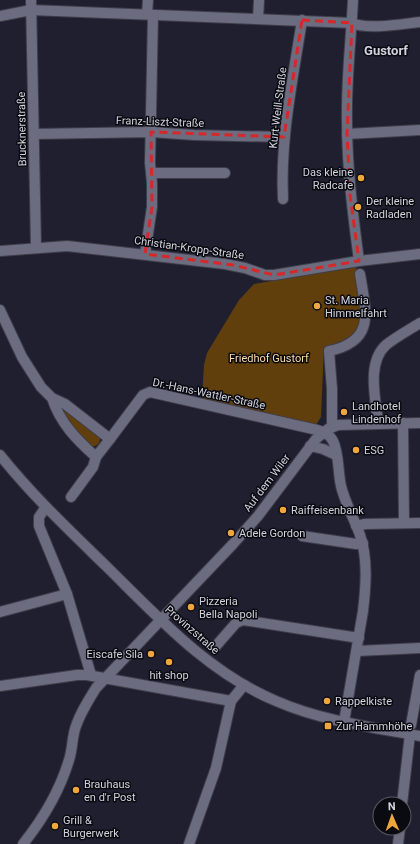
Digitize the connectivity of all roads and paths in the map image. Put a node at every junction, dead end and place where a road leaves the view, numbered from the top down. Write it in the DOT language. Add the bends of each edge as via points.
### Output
graph roads {
  1 [pos="148,0"];
  2 [pos="259,0"];
  3 [pos="353,0"];
  4 [pos="31,5"];
  5 [pos="150,15"];
  6 [pos="0,16"];
  7 [pos="258,19"];
  8 [pos="302,20"];
  9 [pos="420,22"];
  10 [pos="352,23"];
  11 [pos="420,130"];
  12 [pos="151,132"];
  13 [pos="34,134"];
  14 [pos="347,134"];
  15 [pos="284,137"];
  16 [pos="151,173"];
  17 [pos="225,173"];
  18 [pos="283,199"];
  19 [pos="36,247"];
  20 [pos="0,251"];
  21 [pos="145,254"];
  22 [pos="420,254"];
  23 [pos="359,262"];
  24 [pos="360,274"];
  25 [pos="0,310"];
  26 [pos="420,323"];
  27 [pos="52,398"];
  28 [pos="378,423"];
  29 [pos="403,423"];
  30 [pos="420,423"];
  31 [pos="328,430"];
  32 [pos="110,439"];
  33 [pos="310,446"];
  34 [pos="0,455"];
  35 [pos="336,455"];
  36 [pos="96,457"];
  37 [pos="71,498"];
  38 [pos="46,507"];
  39 [pos="404,522"];
  40 [pos="420,523"];
  41 [pos="356,526"];
  42 [pos="302,536"];
  43 [pos="362,544"];
  44 [pos="67,594"];
  45 [pos="0,612"];
  46 [pos="161,620"];
  47 [pos="359,638"];
  48 [pos="215,646"];
  49 [pos="420,648"];
  50 [pos="356,652"];
  51 [pos="91,675"];
  52 [pos="420,675"];
  53 [pos="105,677"];
  54 [pos="244,685"];
  55 [pos="0,686"];
  56 [pos="231,701"];
  57 [pos="344,722"];
  58 [pos="414,732"];
  59 [pos="403,796"];
  60 [pos="23,844"];
  61 [pos="189,844"];
  1 -- 5 [label="street"];
  2 -- 7 [label="street"];
  3 -- 10 [label="street"];
  4 -- 5 [label="street"];
  4 -- 6 [label="street"];
  4 -- 13 [label="street, Brucknerstraße"];
  5 -- 7 [label="street"];
  5 -- 12 [label="street"];
  7 -- 8 [label="street"];
  8 -- 10 [label="street"];
  8 -- 15 [label="street, Kurt-Weill-Straße"];
  9 -- 10 [label="street" via="374,25"];
  10 -- 14 [label="street"];
  11 -- 14 [label="street"];
  12 -- 13 [label="street, Franz-Liszt-Straße"];
  12 -- 15 [label="street, Franz-Liszt-Straße"];
  12 -- 16 [label="street"];
  13 -- 19 [label="street, Brucknerstraße"];
  14 -- 23 [label="street" via="350,195"];
  15 -- 18 [label="street, Kurt-Weill-Straße"];
  16 -- 17 [label="street"];
  16 -- 21 [label="street" via="152,206"];
  19 -- 20 [label="street, Christian-Kropp-Straße"];
  19 -- 21 [label="street, Christian-Kropp-Straße" via="67,246"];
  21 -- 23 [label="street, Christian-Kropp-Straße" via="233,265 274,275"];
  22 -- 23 [label="street, Christian-Kropp-Straße"];
  24 -- 31 [label="street" via="365,313 362,332 349,345 329,351 332,389"];
  25 -- 27 [label="street" via="26,365"];
  26 -- 28 [label="street" via="386,345 376,360 373,373"];
  27 -- 32 [label="street" via="65,404"];
  27 -- 36 [label="street" via="57,412 71,433"];
  28 -- 29 [label="street"];
  28 -- 31 [label="street" via="344,424"];
  29 -- 30 [label="street"];
  29 -- 39 [label="street"];
  31 -- 32 [label="street, Dr.-Hans-Wattler-Straße" via="309,428 150,392 143,395"];
  31 -- 33 [label="street, Auf dem Wiler"];
  31 -- 35 [label="street"];
  32 -- 36 [label="street, Dr.-Hans-Wattler-Straße"];
  33 -- 35 [label="street" via="323,448"];
  33 -- 46 [label="street, Auf dem Wiler" via="258,516"];
  34 -- 38 [label="street, Provinzstraße"];
  35 -- 41 [label="street" via="341,489"];
  36 -- 37 [label="street, Dr.-Hans-Wattler-Straße" via="93,467"];
  38 -- 44 [label="street" via="40,515 38,524"];
  38 -- 46 [label="street, Provinzstraße"];
  39 -- 40 [label="street"];
  39 -- 41 [label="street"];
  41 -- 43 [label="street"];
  42 -- 43 [label="street"];
  43 -- 47 [label="street" via="366,582"];
  44 -- 45 [label="street"];
  44 -- 51 [label="street"];
  46 -- 53 [label="street, Auf dem Wiler"];
  46 -- 54 [label="street, Provinzstraße" via="197,653"];
  47 -- 48 [label="street" via="243,620 236,623"];
  47 -- 50 [label="street"];
  49 -- 50 [label="street"];
  50 -- 57 [label="street"];
  51 -- 53 [label="street"];
  51 -- 55 [label="street"];
  52 -- 58 [label="street"];
  53 -- 56 [label="street"];
  53 -- 60 [label="street, Auf dem Wiler" via="89,698 75,728 69,761 55,794 41,820"];
  54 -- 56 [label="street"];
  54 -- 57 [label="street, Provinzstraße" via="295,709"];
  56 -- 61 [label="street" via="216,768"];
  57 -- 58 [label="street, Provinzstraße"];
  58 -- 59 [label="street"];
}
